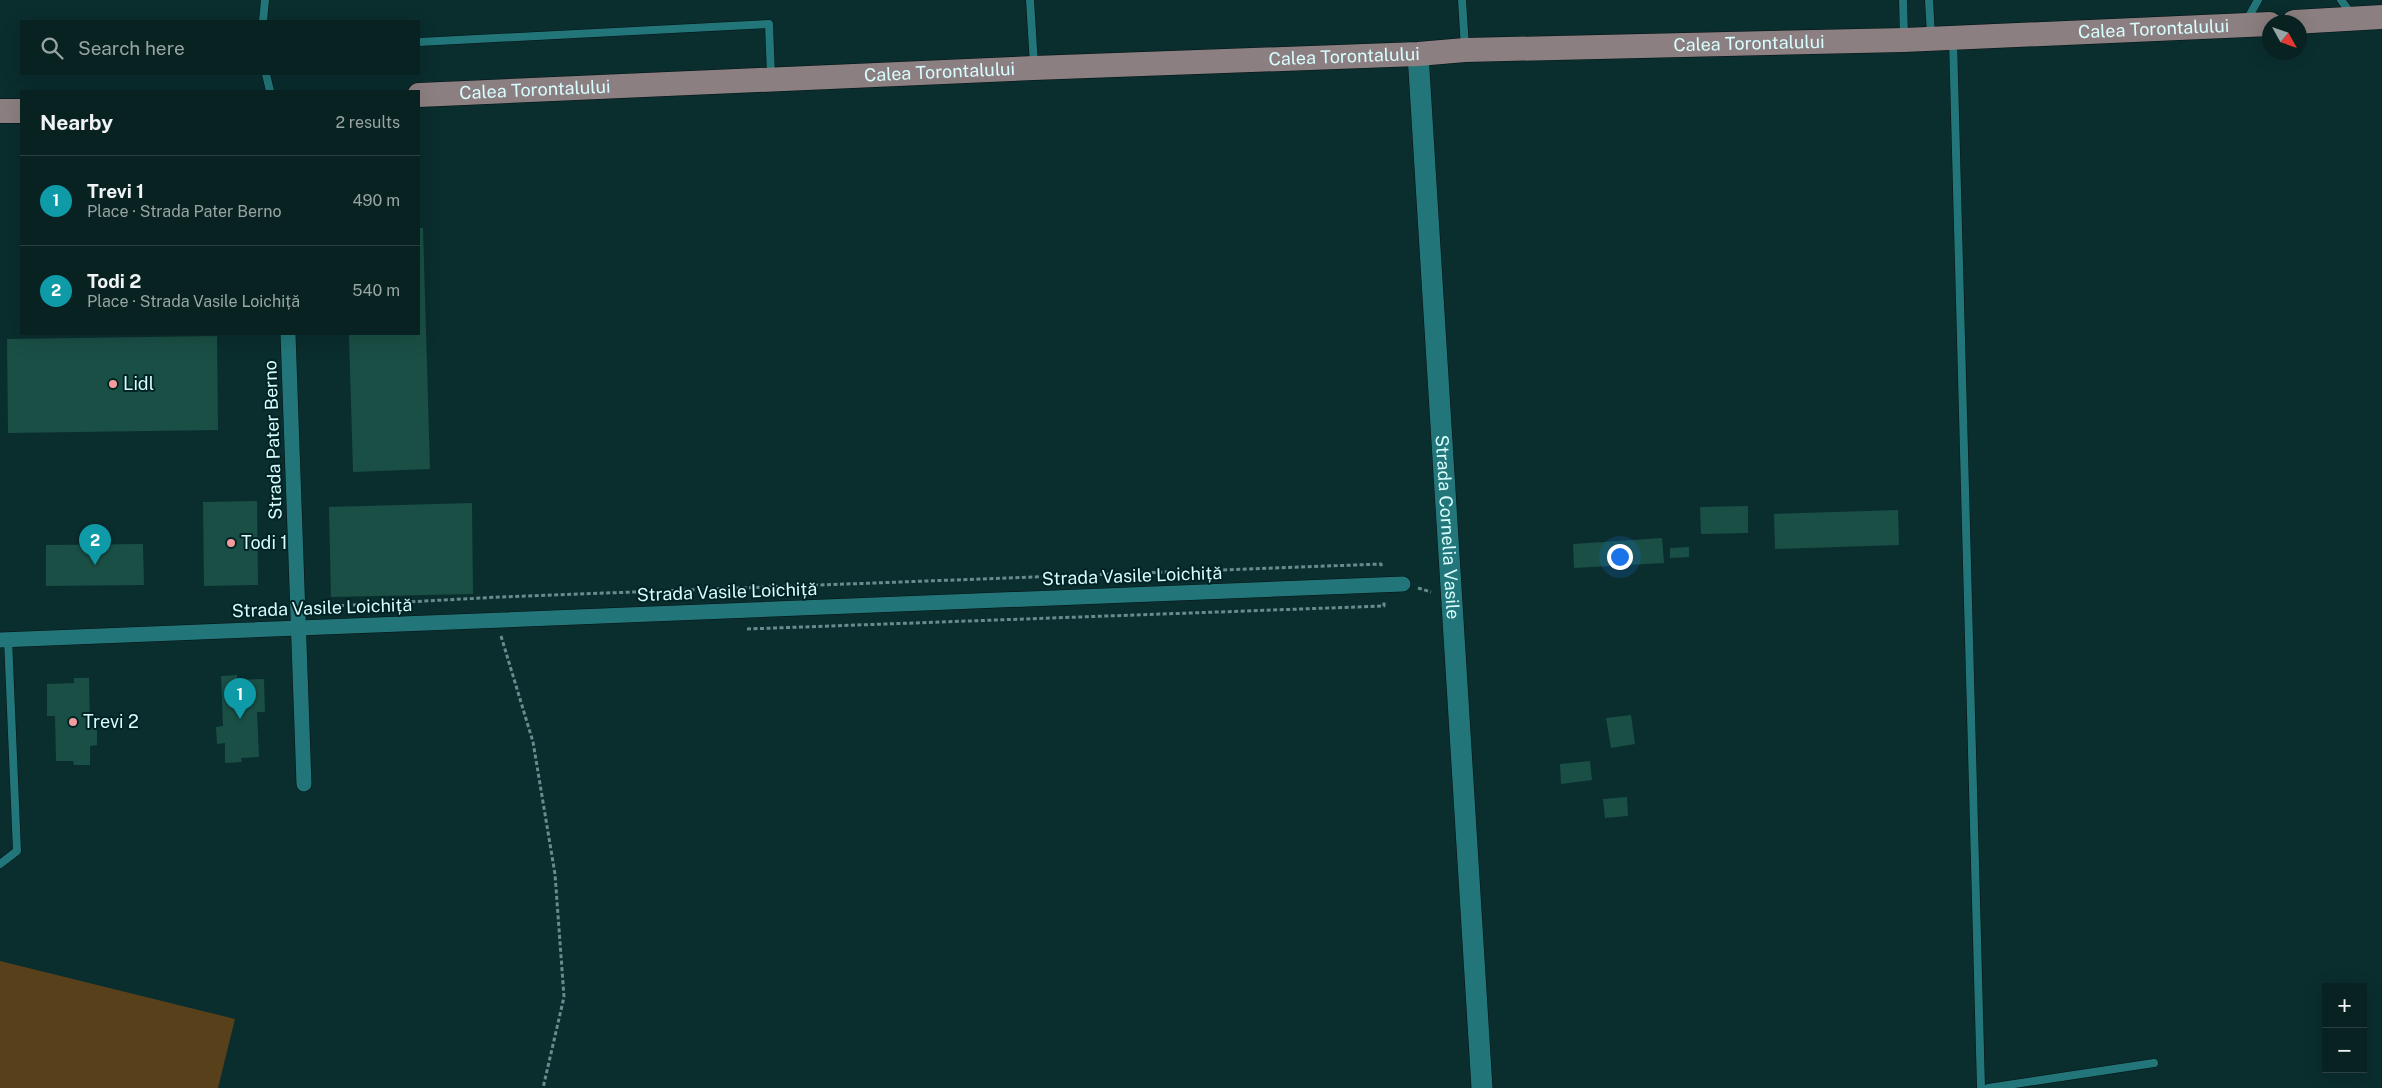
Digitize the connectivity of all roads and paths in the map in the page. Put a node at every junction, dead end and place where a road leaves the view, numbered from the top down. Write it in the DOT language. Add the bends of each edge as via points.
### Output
graph roads {
  1 [pos="265,0"];
  2 [pos="1030,0"];
  3 [pos="1462,0"];
  4 [pos="1903,0"];
  5 [pos="1929,0"];
  6 [pos="2258,0"];
  7 [pos="2348,9"];
  8 [pos="2382,17"];
  9 [pos="2307,19"];
  10 [pos="263,20"];
  11 [pos="2262,25"];
  12 [pos="2244,26"];
  13 [pos="1942,38"];
  14 [pos="1904,40"];
  15 [pos="420,42"];
  16 [pos="1465,50"];
  17 [pos="1418,54"];
  18 [pos="1034,68"];
  19 [pos="266,75"];
  20 [pos="771,80"];
  21 [pos="270,90"];
  22 [pos="420,95"];
  23 [pos="0,111"];
  24 [pos="20,111"];
  25 [pos="288,335"];
  26 [pos="1403,584"];
  27 [pos="1453,599"];
  28 [pos="500,620"];
  29 [pos="298,628"];
  30 [pos="4,640"];
  31 [pos="304,784"];
  32 [pos="0,864"];
  33 [pos="2154,1063"];
  34 [pos="543,1088"];
  35 [pos="1482,1088"];
  36 [pos="1981,1088"];
  37 [pos="1988,1088"];
  1 -- 10 [label="lane"];
  2 -- 18 [label="lane"];
  3 -- 16 [label="lane"];
  4 -- 14 [label="lane"];
  5 -- 13 [label="lane"];
  6 -- 12 [label="lane"];
  7 -- 8 [label="main road"];
  7 -- 9 [label="main road"];
  11 -- 12 [label="main road, Calea Torontalului"];
  12 -- 13 [label="main road, Calea Torontalului"];
  13 -- 14 [label="main road, Calea Torontalului"];
  13 -- 36 [label="lane"];
  14 -- 16 [label="main road, Calea Torontalului"];
  15 -- 20 [label="lane" via="769,24"];
  16 -- 17 [label="main road, Calea Torontalului"];
  17 -- 18 [label="main road, Calea Torontalului"];
  17 -- 27 [label="street, Strada Cornelia Vasile"];
  18 -- 20 [label="main road, Calea Torontalului"];
  19 -- 21 [label="lane"];
  20 -- 22 [label="main road, Calea Torontalului"];
  23 -- 24 [label="main road"];
  25 -- 29 [label="street, Strada Pater Berno"];
  26 -- 27 [label="path"];
  26 -- 28 [label="street, Strada Vasile Loichiță"];
  27 -- 35 [label="street, Strada Cornelia Vasile"];
  28 -- 29 [label="street, Strada Vasile Loichiță"];
  28 -- 34 [label="path" via="501,638 533,742 556,883 564,998"];
  29 -- 30 [label="street, Strada Vasile Loichiță"];
  29 -- 31 [label="street, Strada Pater Berno"];
  30 -- 32 [label="lane" via="17,852"];
  33 -- 37 [label="lane"];
}
